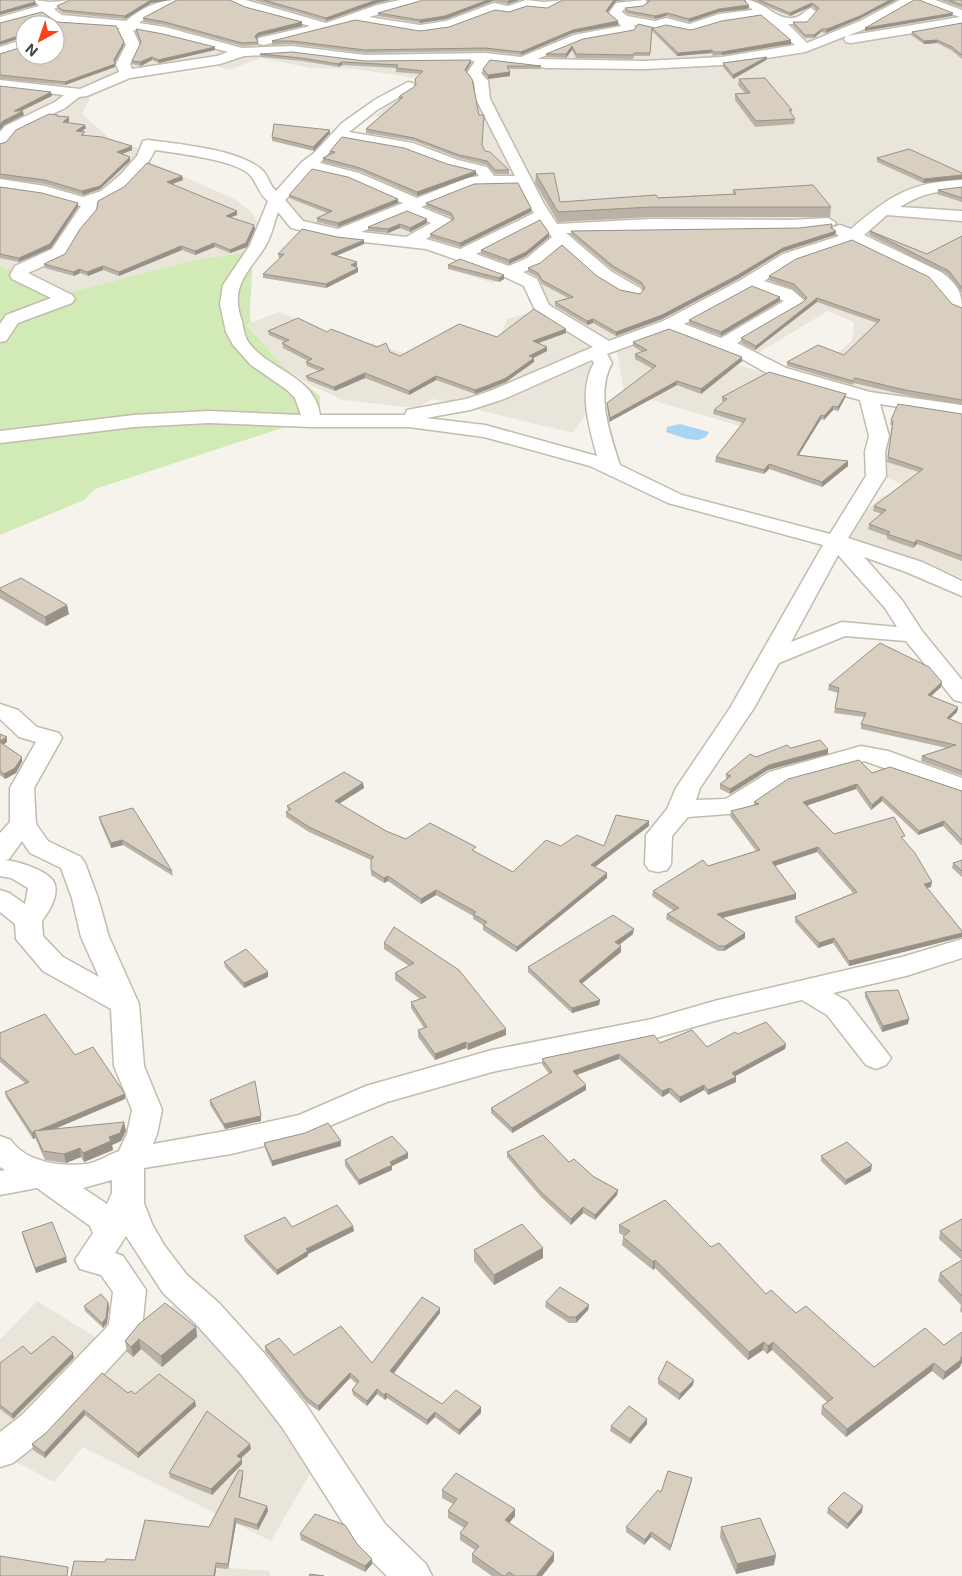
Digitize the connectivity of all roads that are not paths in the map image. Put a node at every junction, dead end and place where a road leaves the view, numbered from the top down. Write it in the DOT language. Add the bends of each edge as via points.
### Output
graph roads {
  1 [pos="67,0"];
  2 [pos="174,0"];
  3 [pos="234,0"];
  4 [pos="416,0"];
  5 [pos="559,0"];
  6 [pos="638,0"];
  7 [pos="910,0"];
  8 [pos="923,0"];
  9 [pos="43,4"];
  10 [pos="761,7"];
  11 [pos="811,12"];
  12 [pos="962,14"];
  13 [pos="53,15"];
  14 [pos="353,18"];
  15 [pos="65,19"];
  16 [pos="623,19"];
  17 [pos="0,21"];
  18 [pos="962,21"];
  19 [pos="129,25"];
  20 [pos="325,26"];
  21 [pos="836,37"];
  22 [pos="15,47"];
  23 [pos="805,48"];
  24 [pos="236,50"];
  25 [pos="0,52"];
  26 [pos="485,57"];
  27 [pos="519,61"];
  28 [pos="127,74"];
  29 [pos="0,84"];
  30 [pos="408,86"];
  31 [pos="77,92"];
  32 [pos="338,134"];
  33 [pos="0,142"];
  34 [pos="307,165"];
  35 [pos="525,180"];
  36 [pos="491,181"];
  37 [pos="0,184"];
  38 [pos="962,184"];
  39 [pos="277,200"];
  40 [pos="84,202"];
  41 [pos="411,205"];
  42 [pos="883,210"];
  43 [pos="542,215"];
  44 [pos="962,216"];
  45 [pos="338,234"];
  46 [pos="556,234"];
  47 [pos="853,236"];
  48 [pos="410,242"];
  49 [pos="462,254"];
  50 [pos="509,272"];
  51 [pos="750,282"];
  52 [pos="634,292"];
  53 [pos="962,307"];
  54 [pos="669,325"];
  55 [pos="0,337"];
  56 [pos="723,344"];
  57 [pos="602,350"];
  58 [pos="869,397"];
  59 [pos="962,411"];
  60 [pos="377,420"];
  61 [pos="311,421"];
  62 [pos="0,437"];
  63 [pos="610,467"];
  64 [pos="835,542"];
  65 [pos="962,589"];
  66 [pos="913,635"];
  67 [pos="770,658"];
  68 [pos="962,695"];
  69 [pos="0,711"];
  70 [pos="962,787"];
  71 [pos="679,811"];
  72 [pos="15,823"];
  73 [pos="0,854"];
  74 [pos="658,864"];
  75 [pos="0,868"];
  76 [pos="0,899"];
  77 [pos="28,920"];
  78 [pos="962,948"];
  79 [pos="807,990"];
  80 [pos="125,1004"];
  81 [pos="876,1058"];
  82 [pos="0,1148"];
  83 [pos="130,1159"];
  84 [pos="42,1175"];
  85 [pos="0,1182"];
  86 [pos="128,1192"];
  87 [pos="110,1235"];
  88 [pos="0,1452"];
  89 [pos="414,1576"];
  1 -- 9 [label="street"];
  2 -- 19 [label="street" via="144,12"];
  3 -- 20 [label="street"];
  4 -- 14 [label="street" via="377,8"];
  5 -- 14 [label="street" via="546,6 526,4 508,10 494,7 449,25 420,29"];
  6 -- 16 [label="street" via="642,4 619,7 614,14"];
  7 -- 21 [label="street"];
  8 -- 12 [label="street"];
  9 -- 13 [label="street"];
  9 -- 17 [label="street"];
  10 -- 11 [label="street" via="800,21"];
  10 -- 16 [label="street" via="690,28 666,22 655,25"];
  10 -- 23 [label="street"];
  14 -- 20 [label="street"];
  15 -- 19 [label="street"];
  16 -- 27 [label="street" via="629,28 579,38"];
  18 -- 21 [label="street" via="856,39"];
  19 -- 24 [label="street"];
  19 -- 28 [label="street" via="125,30 133,45 122,64"];
  20 -- 24 [label="street"];
  21 -- 23 [label="street"];
  22 -- 25 [label="street"];
  23 -- 27 [label="street" via="722,61 664,65"];
  24 -- 26 [label="street" via="292,50 365,59"];
  24 -- 28 [label="street" via="220,60"];
  26 -- 27 [label="street"];
  26 -- 35 [label="street" via="474,73 481,81 481,94"];
  28 -- 31 [label="street" via="82,93"];
  29 -- 31 [label="street"];
  30 -- 32 [label="street" via="370,107"];
  31 -- 33 [label="street" via="60,105 10,129"];
  32 -- 34 [label="street"];
  32 -- 36 [label="street" via="408,146 482,170"];
  34 -- 39 [label="street"];
  34 -- 41 [label="street" via="360,179"];
  35 -- 36 [label="street"];
  35 -- 43 [label="street"];
  36 -- 41 [label="street" via="472,181"];
  37 -- 40 [label="street" via="45,191"];
  38 -- 42 [label="street" via="923,189"];
  39 -- 40 [label="street" via="267,192 256,172 228,159 148,144 148,152 142,161 119,185"];
  39 -- 45 [label="street" via="297,225"];
  39 -- 61 [label="street" via="258,247 232,281 228,307 238,340 248,354 304,396 312,408"];
  40 -- 55 [label="street" via="90,204 88,212 72,230 62,249 21,270 18,275 66,300 12,319"];
  41 -- 45 [label="street"];
  41 -- 48 [label="street" via="444,222"];
  42 -- 44 [label="street"];
  42 -- 47 [label="street"];
  43 -- 46 [label="street"];
  43 -- 49 [label="street"];
  45 -- 48 [label="street"];
  46 -- 47 [label="street" via="651,224 789,225 822,217"];
  46 -- 50 [label="street" via="533,262"];
  46 -- 52 [label="street" via="606,276"];
  47 -- 51 [label="street" via="807,250"];
  47 -- 53 [label="street" via="935,276"];
  48 -- 49 [label="street"];
  49 -- 50 [label="street"];
  50 -- 57 [label="street" via="531,284 542,308"];
  51 -- 54 [label="street"];
  51 -- 56 [label="street" via="779,291 796,301"];
  54 -- 56 [label="street"];
  54 -- 57 [label="street"];
  56 -- 58 [label="street" via="779,372"];
  57 -- 60 [label="street" via="479,401"];
  57 -- 63 [label="street" via="603,363 596,378 598,424"];
  58 -- 59 [label="street"];
  58 -- 64 [label="street" via="879,436 875,452 876,476"];
  60 -- 61 [label="street"];
  60 -- 63 [label="street" via="485,431"];
  61 -- 62 [label="street" via="209,417 134,421"];
  63 -- 64 [label="street" via="675,499"];
  64 -- 65 [label="street" via="914,567"];
  64 -- 66 [label="street" via="854,558 894,605"];
  64 -- 67 [label="street"];
  66 -- 67 [label="street" via="842,629"];
  66 -- 68 [label="street"];
  67 -- 71 [label="street" via="742,708 688,788"];
  69 -- 72 [label="street" via="28,732 50,738 22,788"];
  70 -- 71 [label="street" via="862,752 852,758 778,777 732,807"];
  71 -- 74 [label="street" via="659,835"];
  72 -- 73 [label="street"];
  72 -- 80 [label="street" via="39,847 72,863 95,937"];
  75 -- 77 [label="street" via="18,870 42,885 40,902"];
  76 -- 77 [label="street"];
  77 -- 80 [label="street" via="30,938 53,964"];
  78 -- 79 [label="street" via="906,966"];
  79 -- 81 [label="street" via="837,1008"];
  79 -- 83 [label="street" via="652,1029 492,1061 377,1094 306,1125"];
  80 -- 83 [label="street" via="129,1066 147,1110 142,1134"];
  82 -- 84 [label="street" via="5,1156"];
  83 -- 84 [label="street" via="89,1176"];
  83 -- 86 [label="street"];
  84 -- 85 [label="street"];
  84 -- 87 [label="street" via="103,1218"];
  86 -- 87 [label="street"];
  86 -- 89 [label="street" via="128,1203 153,1254 176,1284 252,1363 294,1416 372,1536"];
  87 -- 88 [label="street" via="91,1260 112,1265 130,1290 125,1328 40,1420"];
}
